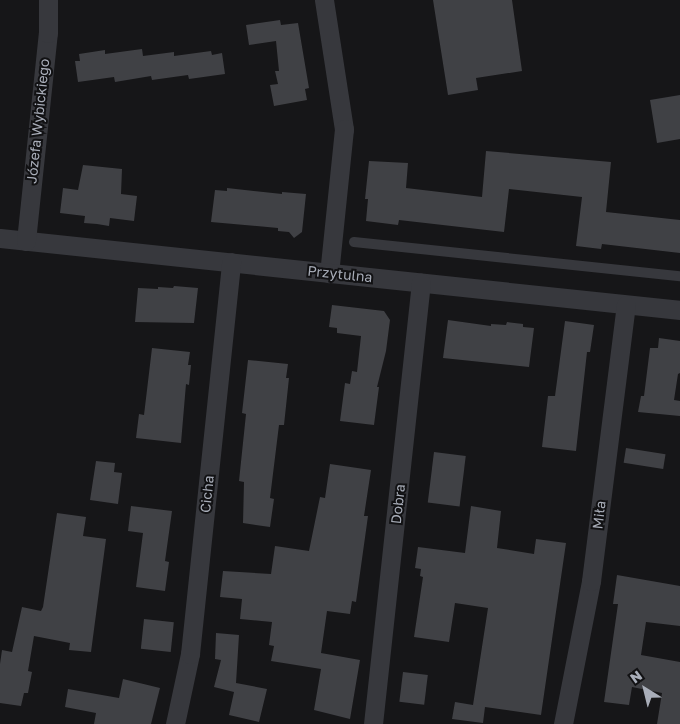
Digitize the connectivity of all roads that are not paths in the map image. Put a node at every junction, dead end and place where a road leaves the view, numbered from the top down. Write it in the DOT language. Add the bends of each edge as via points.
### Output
graph roads {
  1 [pos="48,0"];
  2 [pos="324,0"];
  3 [pos="0,238"];
  4 [pos="26,241"];
  5 [pos="354,242"];
  6 [pos="232,262"];
  7 [pos="329,273"];
  8 [pos="680,276"];
  9 [pos="421,283"];
  10 [pos="626,305"];
  11 [pos="680,310"];
  12 [pos="175,724"];
  13 [pos="373,724"];
  14 [pos="563,724"];
  1 -- 4 [label="street, Józefa Wybickiego" via="48,33"];
  2 -- 7 [label="street" via="344,129"];
  3 -- 4 [label="street, Przytulna"];
  4 -- 6 [label="street, Przytulna"];
  5 -- 8 [label="lane"];
  6 -- 7 [label="street, Przytulna"];
  6 -- 12 [label="street, Cicha" via="190,654"];
  7 -- 9 [label="street, Przytulna"];
  9 -- 10 [label="street, Przytulna"];
  9 -- 13 [label="street, Dobra"];
  10 -- 11 [label="street, Przytulna"];
  10 -- 14 [label="street, Miła" via="590,581"];
}
